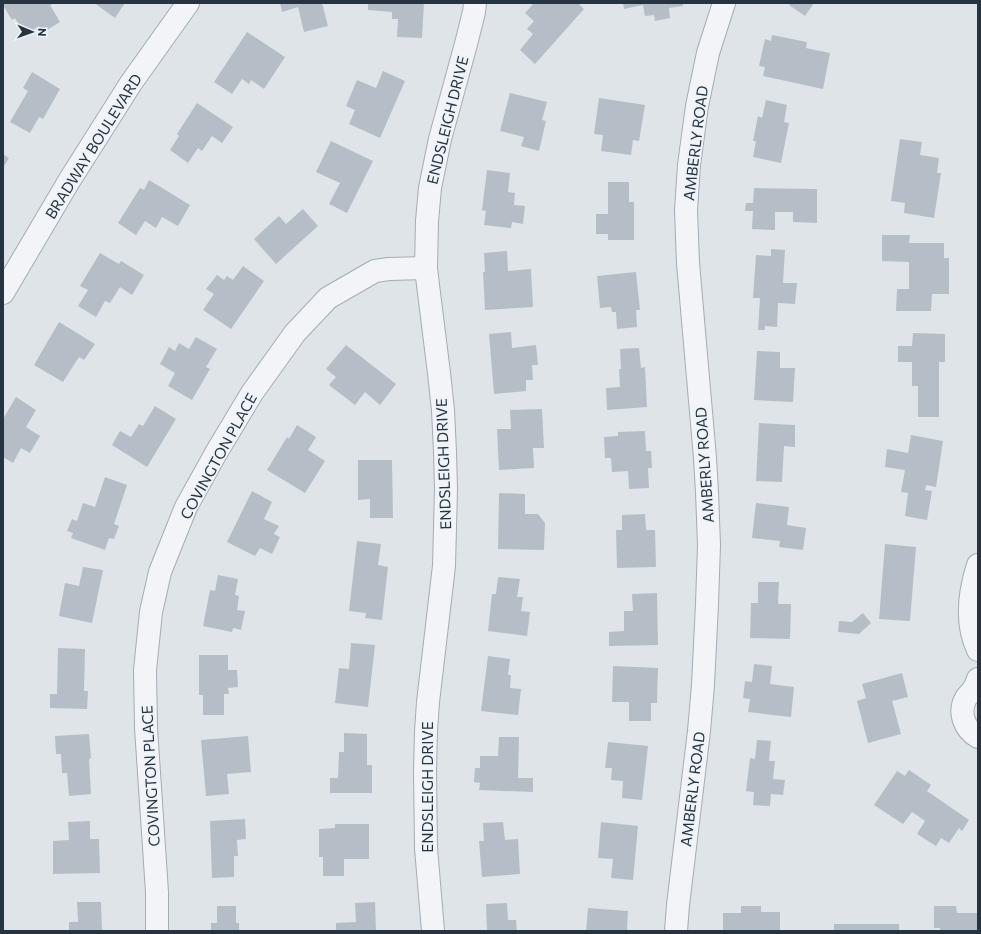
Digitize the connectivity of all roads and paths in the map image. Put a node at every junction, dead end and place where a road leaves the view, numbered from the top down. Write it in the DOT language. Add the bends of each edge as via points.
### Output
graph roads {
  1 [pos="188,3"];
  2 [pos="475,3"];
  3 [pos="724,3"];
  4 [pos="426,268"];
  5 [pos="3,293"];
  6 [pos="978,565"];
  7 [pos="978,650"];
  8 [pos="978,679"];
  9 [pos="978,736"];
  10 [pos="157,931"];
  11 [pos="433,931"];
  12 [pos="676,931"];
  1 -- 5 [label="street, BRADWAY BOULEVARD" via="127,90 69,181"];
  2 -- 4 [label="street, ENDSLEIGH DRIVE" via="432,175 427,221"];
  3 -- 12 [label="street, AMBERLY ROAD" via="708,53 697,106 686,210 688,263 706,472 708,552 703,686"];
  4 -- 10 [label="street, COVINGTON PLACE" via="375,272 328,298 295,332 252,393 186,507 160,572 151,612 145,670"];
  4 -- 11 [label="street, ENDSLEIGH DRIVE" via="442,403 446,489 444,566 428,702 425,771 426,848"];
  6 -- 7 [label="street" via="973,578 969,614 970,628"];
  8 -- 9 [label="street" via="966,698 963,718 966,726"];
}
